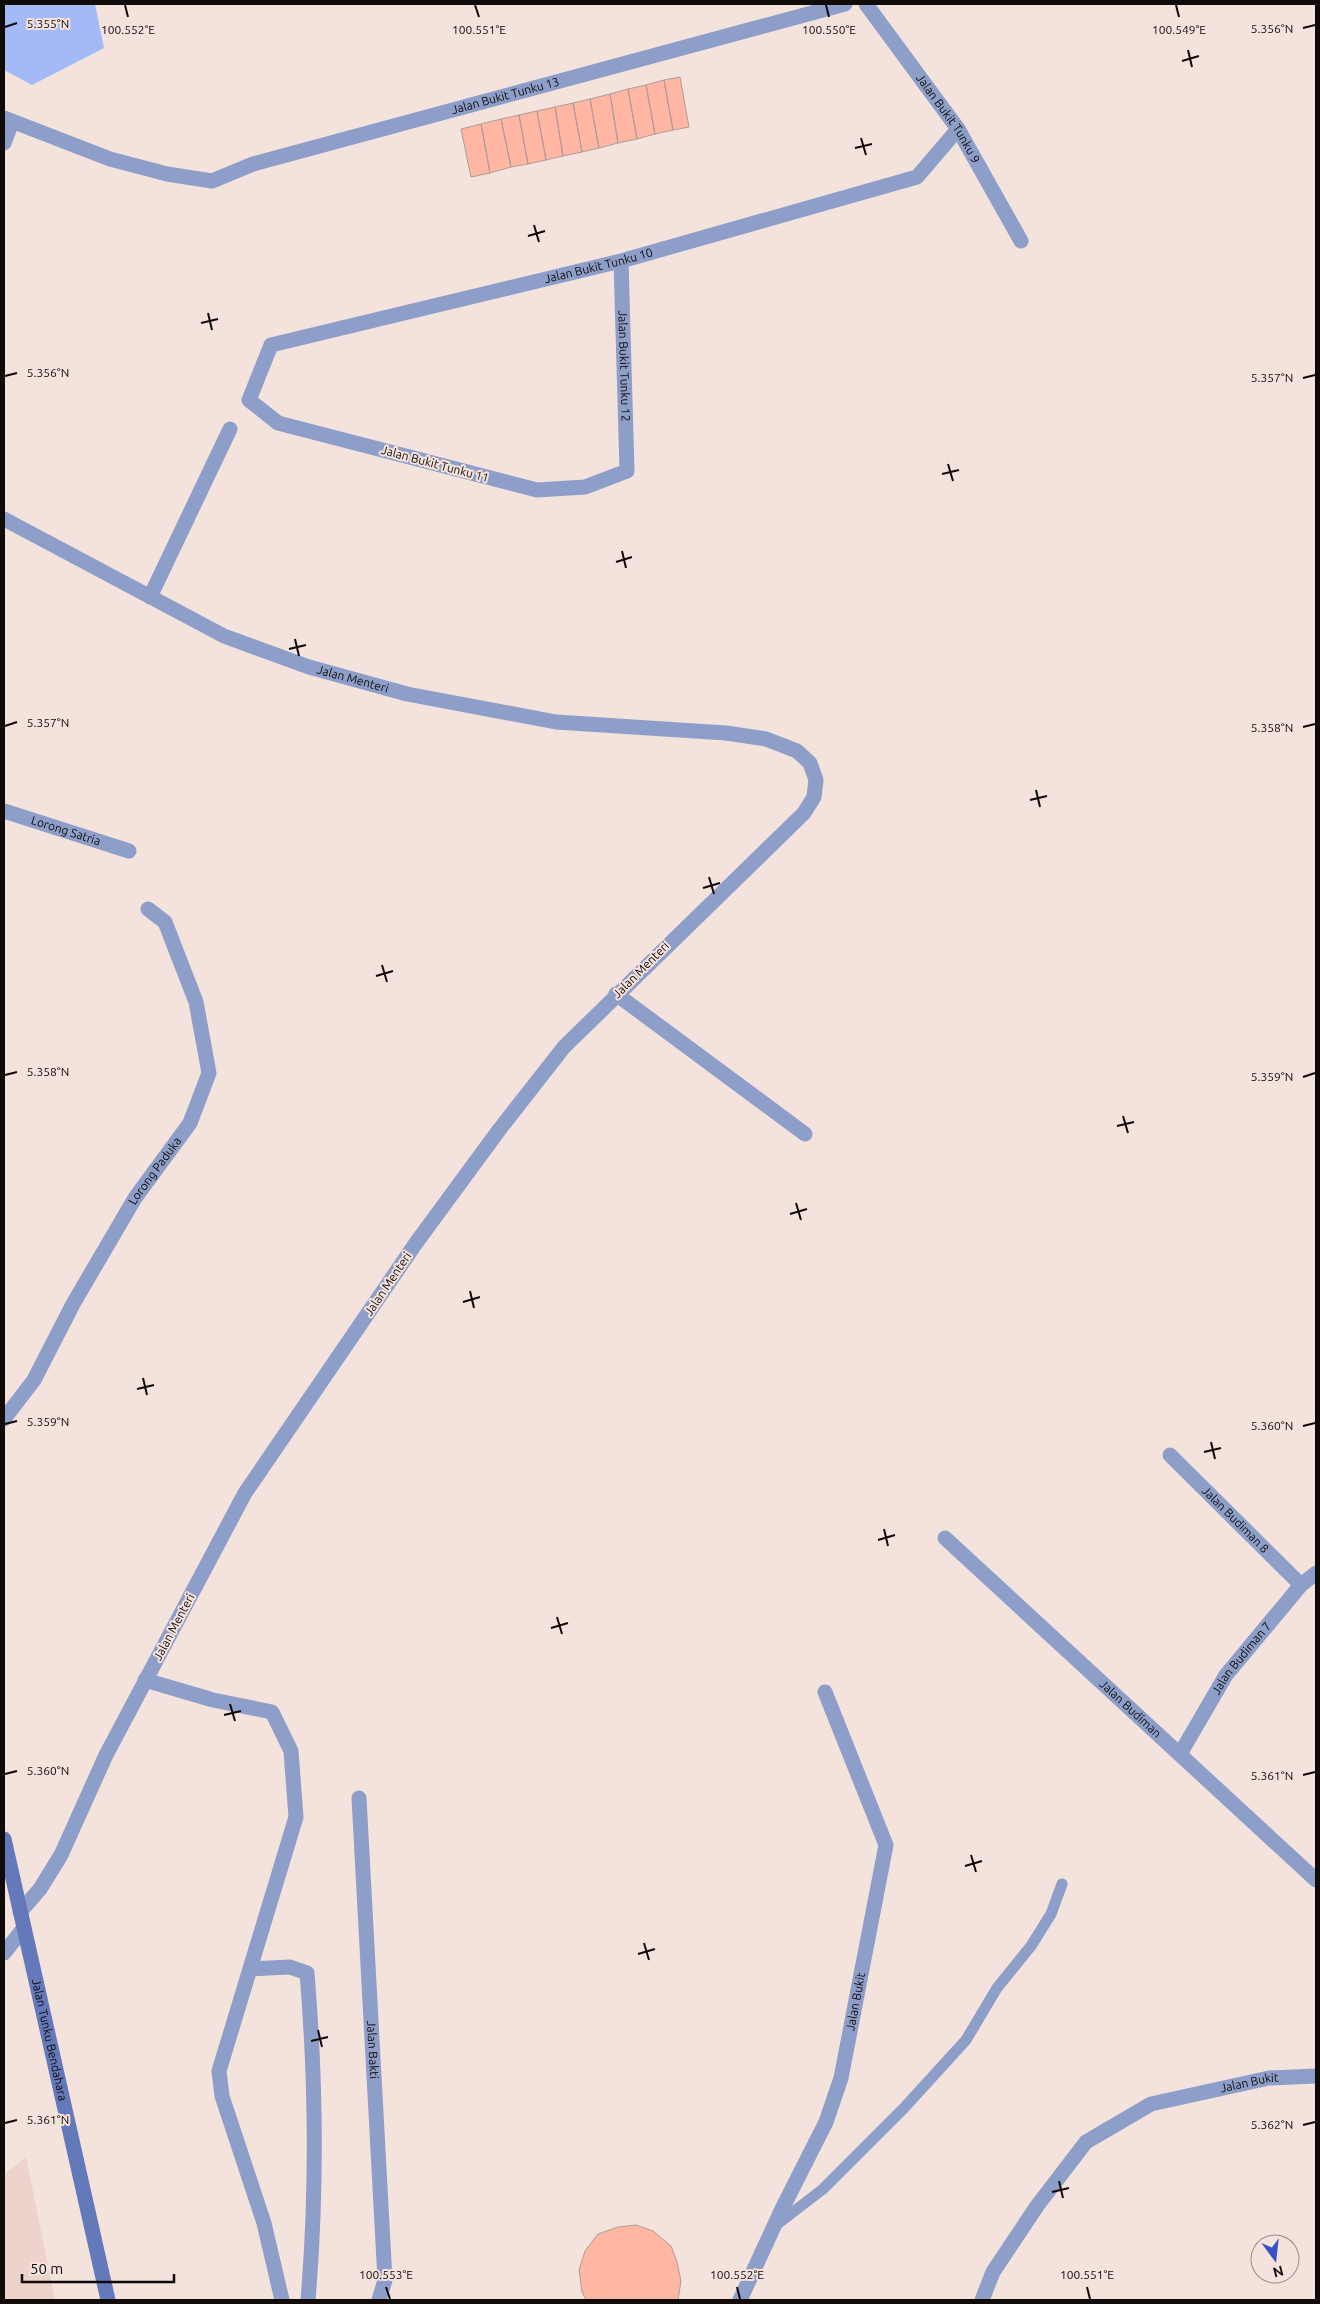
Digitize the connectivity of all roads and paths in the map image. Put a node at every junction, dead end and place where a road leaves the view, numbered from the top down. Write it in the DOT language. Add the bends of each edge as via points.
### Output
graph roads {
  1 [pos="845,4"];
  2 [pos="866,4"];
  3 [pos="8,120"];
  4 [pos="958,129"];
  5 [pos="4,143"];
  6 [pos="1021,241"];
  7 [pos="621,261"];
  8 [pos="249,400"];
  9 [pos="230,429"];
  10 [pos="627,471"];
  11 [pos="4,519"];
  12 [pos="150,597"];
  13 [pos="4,811"];
  14 [pos="129,850"];
  15 [pos="148,909"];
  16 [pos="616,994"];
  17 [pos="805,1134"];
  18 [pos="4,1419"];
  19 [pos="1170,1455"];
  20 [pos="945,1538"];
  21 [pos="1316,1573"];
  22 [pos="1300,1585"];
  23 [pos="145,1680"];
  24 [pos="825,1692"];
  25 [pos="1180,1754"];
  26 [pos="359,1798"];
  27 [pos="4,1839"];
  28 [pos="1316,1880"];
  29 [pos="1062,1884"];
  30 [pos="20,1912"];
  31 [pos="24,1928"];
  32 [pos="4,1953"];
  33 [pos="251,1969"];
  34 [pos="1316,2076"];
  35 [pos="773,2227"];
  36 [pos="108,2300"];
  37 [pos="282,2300"];
  38 [pos="308,2300"];
  39 [pos="379,2300"];
  40 [pos="740,2300"];
  41 [pos="982,2300"];
  1 -- 3 [label="street, Jalan Bukit Tunku 13" via="254,164 212,181 167,174 110,159"];
  2 -- 4 [label="street, Jalan Bukit Tunku 9"];
  3 -- 5 [label="street"];
  4 -- 6 [label="street, Jalan Bukit Tunku 9"];
  4 -- 7 [label="street, Jalan Bukit Tunku 10" via="917,177"];
  7 -- 8 [label="street, Jalan Bukit Tunku 10" via="271,345"];
  7 -- 10 [label="street, Jalan Bukit Tunku 12"];
  8 -- 10 [label="street, Jalan Bukit Tunku 11" via="278,423 537,490 585,487"];
  9 -- 12 [label="street"];
  11 -- 12 [label="street, Jalan Menteri"];
  12 -- 16 [label="street, Jalan Menteri" via="224,636 309,667 406,694 556,722 726,733 766,739 797,751 810,763 816,780 814,798 804,813"];
  13 -- 14 [label="street, Lorong Satria"];
  15 -- 18 [label="street, Lorong Paduka" via="166,922 196,1002 209,1073 190,1123 135,1198 73,1304 34,1380"];
  16 -- 17 [label="street"];
  16 -- 23 [label="street, Jalan Menteri" via="564,1047 416,1243 245,1493"];
  19 -- 22 [label="street, Jalan Budiman 8"];
  20 -- 25 [label="street, Jalan Budiman"];
  21 -- 22 [label="street, Jalan Budiman 7"];
  22 -- 25 [label="street, Jalan Budiman 7" via="1226,1675"];
  23 -- 30 [label="street, Jalan Menteri" via="106,1755 61,1855 40,1889"];
  23 -- 33 [label="street" via="212,1700 272,1712 290,1752 296,1817"];
  24 -- 35 [label="street, Jalan Bukit" via="886,1845 841,2078 826,2122"];
  25 -- 28 [label="street, Jalan Budiman"];
  26 -- 39 [label="street, Jalan Bakti" via="385,2280"];
  27 -- 30 [label="street, Jalan Tunku Bendahara"];
  29 -- 35 [label="lane" via="1051,1914 1031,1946 997,1988 966,2040 823,2189"];
  30 -- 31 [label="street, Jalan Tunku Bendahara"];
  31 -- 32 [label="street"];
  31 -- 36 [label="street, Jalan Tunku Bendahara"];
  33 -- 37 [label="street" via="219,2072 222,2096 264,2223"];
  33 -- 38 [label="street" via="290,1967 307,1973 314,2100 312,2252"];
  34 -- 41 [label="street, Jalan Bukit" via="1269,2078 1151,2104 1086,2142 1037,2206 993,2272"];
  35 -- 40 [label="street, Jalan Bukit"];
}
